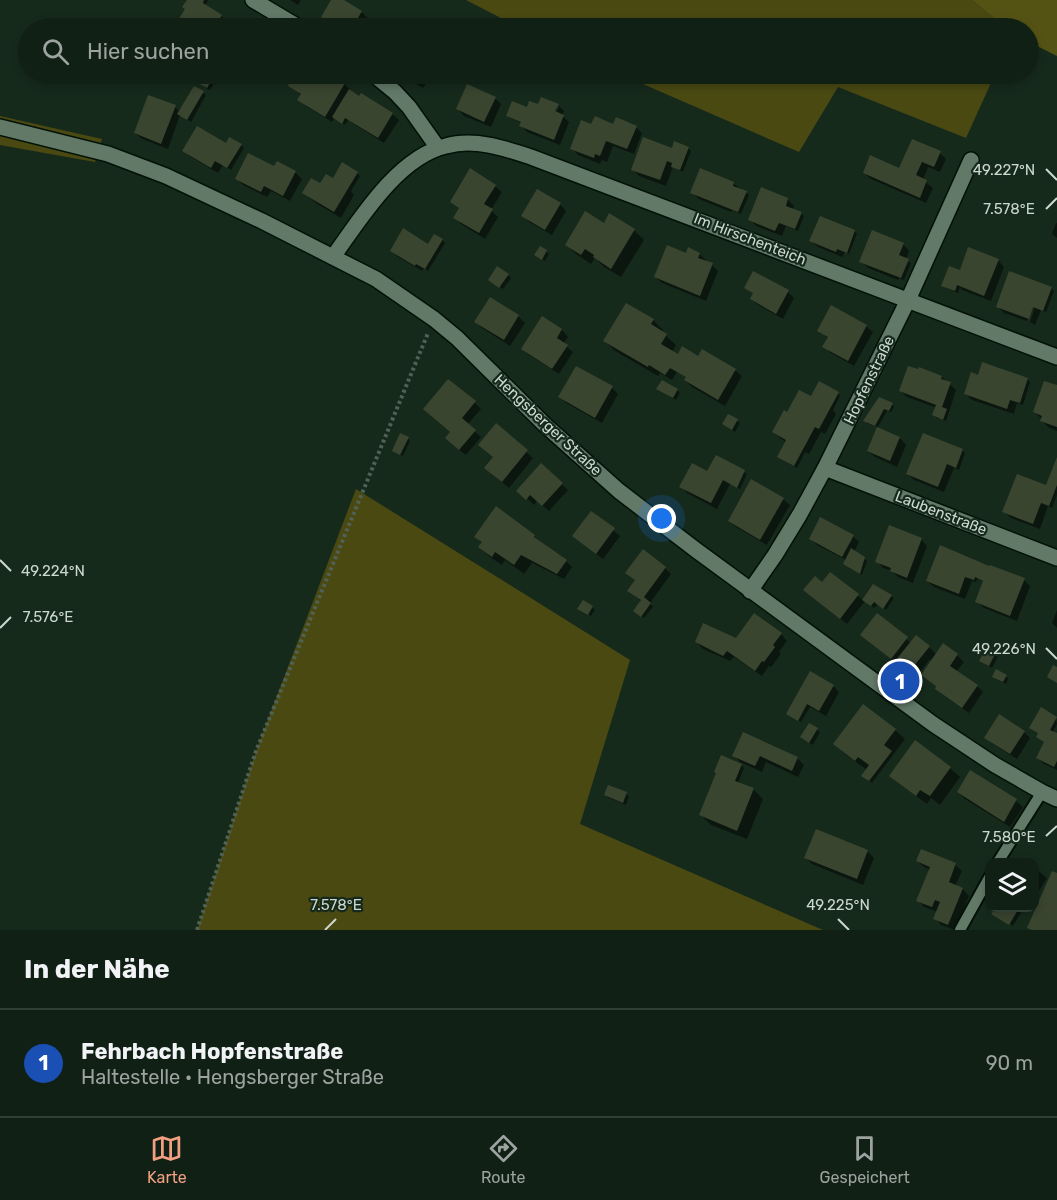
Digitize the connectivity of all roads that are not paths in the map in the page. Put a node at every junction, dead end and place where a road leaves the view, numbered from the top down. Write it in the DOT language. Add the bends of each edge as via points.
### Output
graph roads {
  1 [pos="254,0"];
  2 [pos="284,18"];
  3 [pos="385,84"];
  4 [pos="0,127"];
  5 [pos="438,148"];
  6 [pos="970,160"];
  7 [pos="333,257"];
  8 [pos="908,300"];
  9 [pos="1057,357"];
  10 [pos="825,468"];
  11 [pos="1057,558"];
  12 [pos="750,591"];
  13 [pos="1042,792"];
  14 [pos="1057,799"];
  15 [pos="1001,858"];
  16 [pos="985,885"];
  17 [pos="960,930"];
  1 -- 2 [label="street"];
  3 -- 5 [label="street" via="410,107"];
  4 -- 7 [label="street, Hengsberger Straße" via="108,154 147,168"];
  5 -- 7 [label="street, Im Hirschenteich" via="416,160 379,194"];
  5 -- 8 [label="street, Im Hirschenteich" via="462,143 507,148"];
  6 -- 8 [label="street, Hopfenstraße"];
  7 -- 12 [label="street, Hengsberger Straße" via="376,279 458,338 545,425 619,491"];
  8 -- 9 [label="street, Im Hirschenteich"];
  8 -- 10 [label="street, Hopfenstraße"];
  10 -- 11 [label="street, Laubenstraße"];
  10 -- 12 [label="street, Hopfenstraße"];
  12 -- 13 [label="street, Hengsberger Straße" via="933,724"];
  13 -- 14 [label="street, Hengsberger Straße"];
  13 -- 15 [label="lane"];
  16 -- 17 [label="lane"];
}
